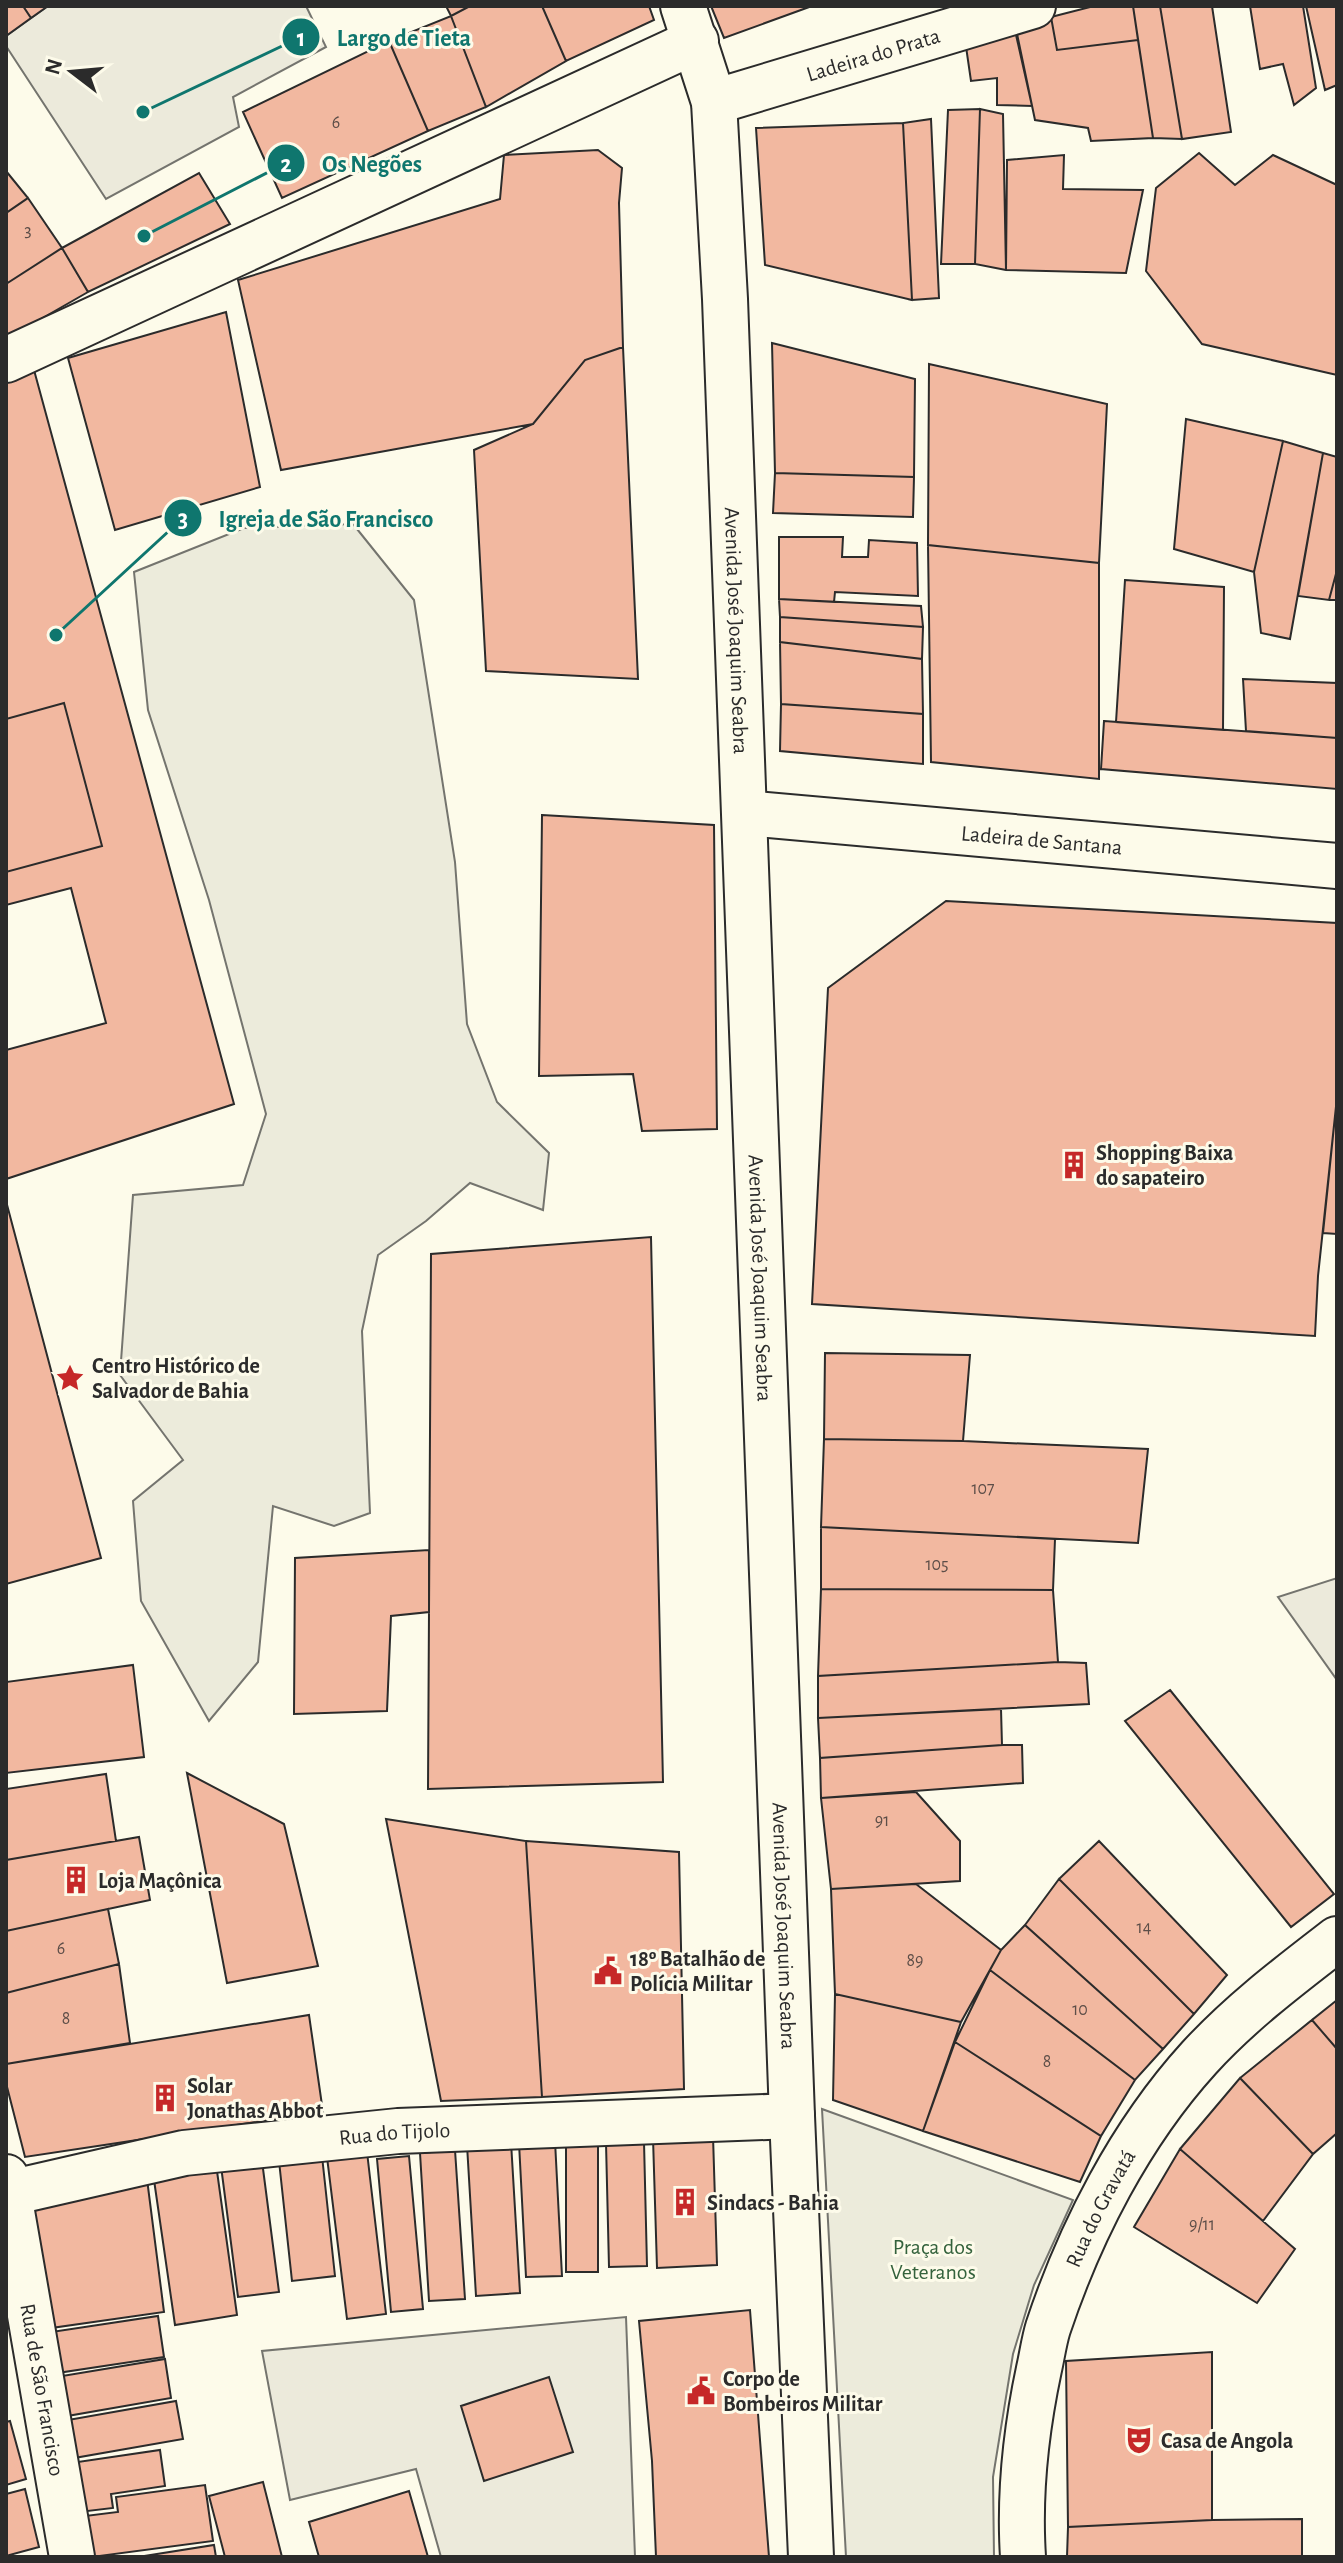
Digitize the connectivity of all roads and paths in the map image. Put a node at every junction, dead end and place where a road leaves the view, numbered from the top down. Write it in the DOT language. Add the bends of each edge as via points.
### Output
graph roads {
  1 [pos="1033,6"];
  2 [pos="689,23"];
  3 [pos="714,102"];
  4 [pos="6,360"];
  5 [pos="745,813"];
  6 [pos="1337,866"];
  7 [pos="1337,1939"];
  8 [pos="792,2116"];
  9 [pos="7,2191"];
  10 [pos="72,2557"];
  11 [pos="811,2557"];
  12 [pos="1023,2557"];
  1 -- 3 [label="street, Ladeira do Prata"];
  2 -- 3 [label="street, Avenida José Joaquim Seabra"];
  2 -- 4 [label="street"];
  3 -- 5 [label="street, Avenida José Joaquim Seabra"];
  5 -- 6 [label="street, Ladeira de Santana"];
  5 -- 8 [label="street, Avenida José Joaquim Seabra"];
  7 -- 12 [label="street, Rua do Gravatá" via="1269,1992 1198,2059 1130,2148 1090,2223 1048,2330 1029,2414"];
  8 -- 9 [label="street, Rua do Tijolo" via="398,2131 184,2153"];
  8 -- 11 [label="street, Avenida José Joaquim Seabra"];
  9 -- 10 [label="street, Rua de São Francisco"];
}
